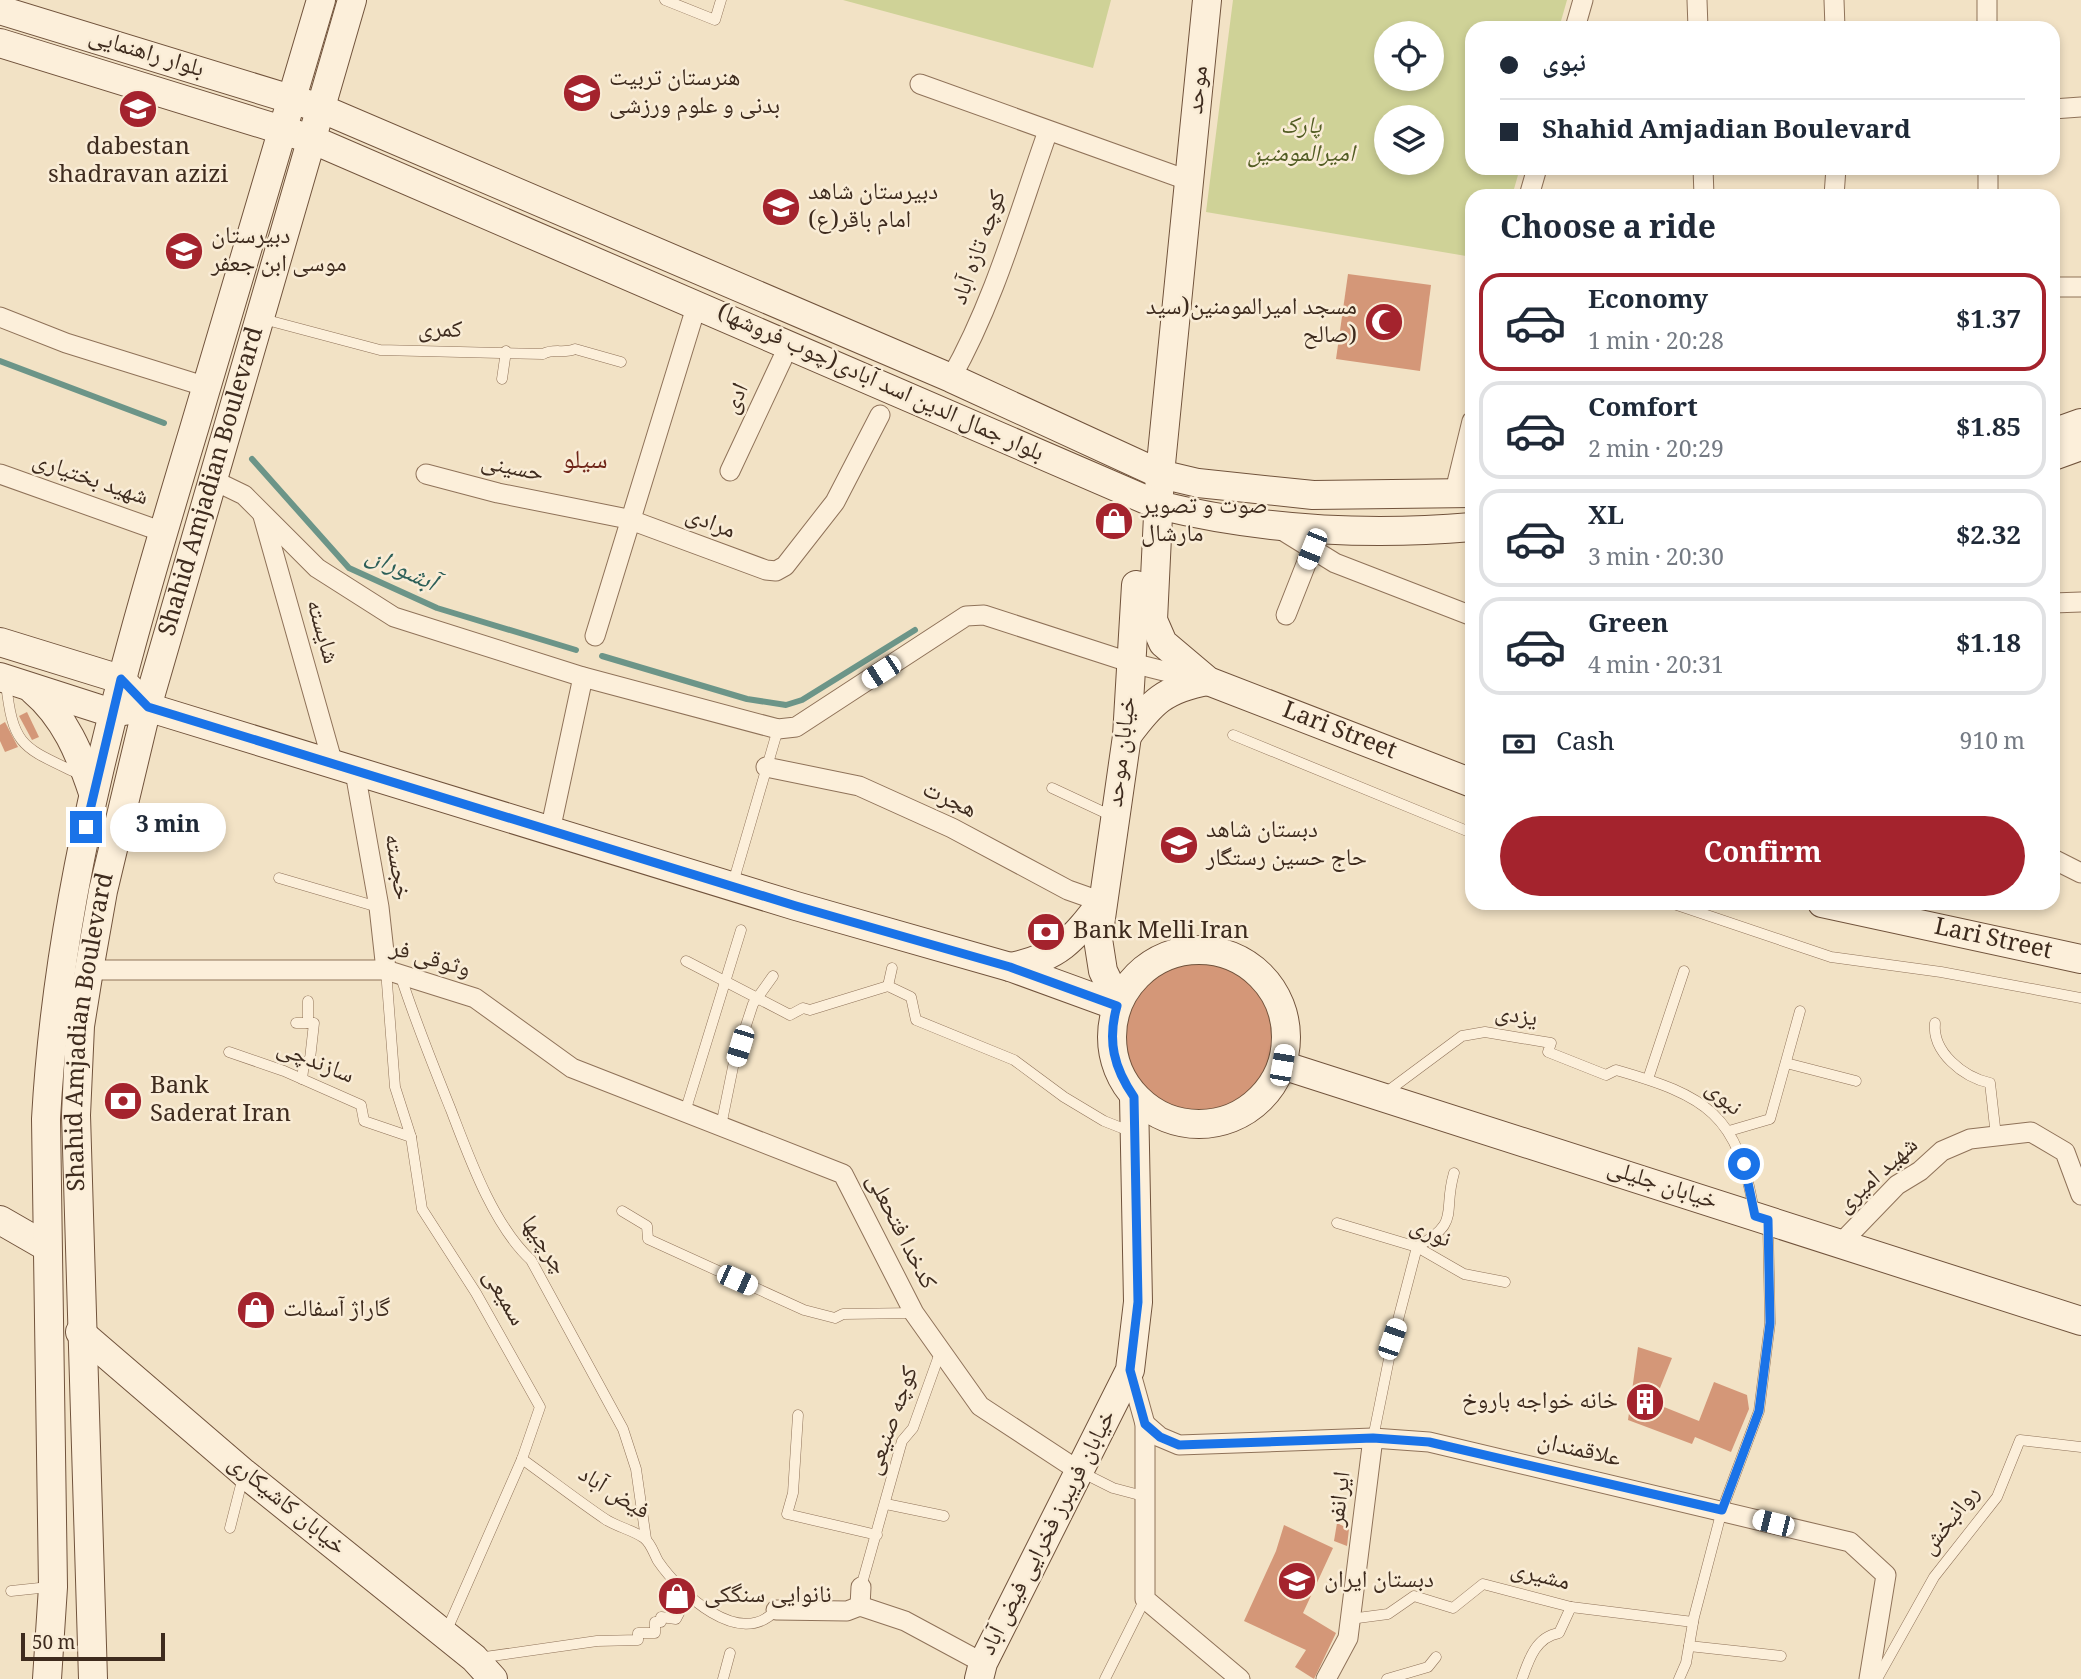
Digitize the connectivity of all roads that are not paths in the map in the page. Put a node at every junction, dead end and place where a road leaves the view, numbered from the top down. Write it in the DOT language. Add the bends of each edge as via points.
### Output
graph roads {
  1 [pos="320,0"];
  2 [pos="352,0"];
  3 [pos="665,0"];
  4 [pos="721,0"];
  5 [pos="1207,0"];
  6 [pos="1583,0"];
  7 [pos="1697,0"];
  8 [pos="1834,0"];
  9 [pos="1987,0"];
  10 [pos="0,10"];
  11 [pos="1578,21"];
  12 [pos="1698,21"];
  13 [pos="1835,21"];
  14 [pos="1987,21"];
  15 [pos="0,43"];
  16 [pos="920,84"];
  17 [pos="292,97"];
  18 [pos="2081,107"];
  19 [pos="320,108"];
  20 [pos="2060,108"];
  21 [pos="282,130"];
  22 [pos="1048,131"];
  23 [pos="311,139"];
  24 [pos="1190,181"];
  25 [pos="2060,287"];
  26 [pos="2081,288"];
  27 [pos="697,304"];
  28 [pos="0,317"];
  29 [pos="259,318"];
  30 [pos="788,347"];
  31 [pos="506,351"];
  32 [pos="621,362"];
  33 [pos="951,378"];
  34 [pos="502,379"];
  35 [pos="207,387"];
  36 [pos="880,415"];
  37 [pos="2081,423"];
  38 [pos="2060,430"];
  39 [pos="2081,446"];
  40 [pos="2060,454"];
  41 [pos="1153,470"];
  42 [pos="730,471"];
  43 [pos="0,474"];
  44 [pos="426,474"];
  45 [pos="213,480"];
  46 [pos="1463,494"];
  47 [pos="1149,501"];
  48 [pos="262,512"];
  49 [pos="628,519"];
  50 [pos="1276,527"];
  51 [pos="1465,527"];
  52 [pos="163,532"];
  53 [pos="1312,549"];
  54 [pos="2081,602"];
  55 [pos="2060,603"];
  56 [pos="1465,614"];
  57 [pos="1286,615"];
  58 [pos="595,636"];
  59 [pos="0,642"];
  60 [pos="1132,663"];
  61 [pos="583,677"];
  62 [pos="121,679"];
  63 [pos="11,681"];
  64 [pos="1208,681"];
  65 [pos="148,707"];
  66 [pos="112,713"];
  67 [pos="778,729"];
  68 [pos="1127,736"];
  69 [pos="1233,736"];
  70 [pos="766,767"];
  71 [pos="344,768"];
  72 [pos="1465,780"];
  73 [pos="91,785"];
  74 [pos="1052,788"];
  75 [pos="1115,817"];
  76 [pos="1465,830"];
  77 [pos="550,831"];
  78 [pos="2060,862"];
  79 [pos="2081,873"];
  80 [pos="279,878"];
  81 [pos="732,887"];
  82 [pos="1101,902"];
  83 [pos="379,907"];
  84 [pos="1692,910"];
  85 [pos="1854,910"];
  86 [pos="741,930"];
  87 [pos="2081,959"];
  88 [pos="686,961"];
  89 [pos="1010,967"];
  90 [pos="891,968"];
  91 [pos="89,970"];
  92 [pos="1684,971"];
  93 [pos="393,972"];
  94 [pos="773,976"];
  95 [pos="726,980"];
  96 [pos="888,986"];
  97 [pos="758,998"];
  98 [pos="2081,998"];
  99 [pos="308,1001"];
  100 [pos="1118,1004"];
  101 [pos="1800,1011"];
  102 [pos="296,1023"];
  103 [pos="308,1023"];
  104 [pos="1935,1023"];
  105 [pos="229,1052"];
  106 [pos="1786,1063"];
  107 [pos="1282,1065"];
  108 [pos="1606,1075"];
  109 [pos="302,1079"];
  110 [pos="1648,1079"];
  111 [pos="1856,1081"];
  112 [pos="1381,1096"];
  113 [pos="1134,1097"];
  114 [pos="685,1112"];
  115 [pos="721,1126"];
  116 [pos="1729,1131"];
  117 [pos="1136,1133"];
  118 [pos="1996,1136"];
  119 [pos="411,1137"];
  120 [pos="1454,1173"];
  121 [pos="2081,1195"];
  122 [pos="622,1211"];
  123 [pos="1761,1218"];
  124 [pos="0,1220"];
  125 [pos="1337,1223"];
  126 [pos="1840,1244"];
  127 [pos="47,1247"];
  128 [pos="1417,1247"];
  129 [pos="1505,1282"];
  130 [pos="914,1313"];
  131 [pos="2081,1321"];
  132 [pos="80,1332"];
  133 [pos="941,1350"];
  134 [pos="1130,1370"];
  135 [pos="798,1415"];
  136 [pos="1145,1424"];
  137 [pos="1373,1438"];
  138 [pos="2081,1447"];
  139 [pos="522,1459"];
  140 [pos="1079,1471"];
  141 [pos="244,1473"];
  142 [pos="1147,1497"];
  143 [pos="886,1504"];
  144 [pos="1722,1510"];
  145 [pos="944,1516"];
  146 [pos="230,1528"];
  147 [pos="877,1535"];
  148 [pos="646,1539"];
  149 [pos="53,1587"];
  150 [pos="11,1591"];
  151 [pos="688,1596"];
  152 [pos="861,1596"];
  153 [pos="1145,1599"];
  154 [pos="1570,1607"];
  155 [pos="776,1610"];
  156 [pos="1350,1619"];
  157 [pos="1693,1622"];
  158 [pos="444,1635"];
  159 [pos="1689,1646"];
  160 [pos="730,1653"];
  161 [pos="1781,1656"];
  162 [pos="1436,1657"];
  163 [pos="474,1658"];
  164 [pos="981,1675"];
  165 [pos="1329,1677"];
  166 [pos="47,1679"];
  167 [pos="93,1679"];
  168 [pos="493,1679"];
  169 [pos="723,1679"];
  170 [pos="1105,1679"];
  171 [pos="1240,1679"];
  172 [pos="1387,1679"];
  173 [pos="1522,1679"];
  174 [pos="1679,1679"];
  175 [pos="1869,1679"];
  176 [pos="1877,1679"];
  1 -- 17 [label="main road, Shahid Amjadian Boulevard"];
  2 -- 19 [label="main road, Shahid Amjadian Boulevard"];
  3 -- 4 [label="lane" via="715,20"];
  5 -- 24 [label="main road, موحد"];
  6 -- 11 [label="street"];
  7 -- 12 [label="street"];
  8 -- 13 [label="street"];
  9 -- 14 [label="street"];
  10 -- 17 [label="main road, بلوار راهنمایی"];
  15 -- 21 [label="main road, بلوار راهنمایی"];
  16 -- 22 [label="street"];
  17 -- 19 [label="main road, بلوار راهنمایی"];
  17 -- 21 [label="main road, Shahid Amjadian Boulevard"];
  18 -- 20 [label="street"];
  19 -- 23 [label="main road, Shahid Amjadian Boulevard"];
  19 -- 33 [label="main road, بلوار جمال الدین اسد آبادی(چوب فروشها)"];
  21 -- 23 [label="main road, بلوار راهنمایی"];
  21 -- 35 [label="main road, Shahid Amjadian Boulevard"];
  22 -- 24 [label="street"];
  22 -- 33 [label="street, کوچه تازه آباد" via="1000,276"];
  23 -- 27 [label="main road, بلوار جمال الدین اسد آبادی(چوب فروشها)"];
  23 -- 29 [label="main road, Shahid Amjadian Boulevard"];
  24 -- 41 [label="main road, موحد"];
  25 -- 26 [label="street"];
  27 -- 30 [label="main road, بلوار جمال الدین اسد آبادی(چوب فروشها)"];
  27 -- 49 [label="street"];
  28 -- 35 [label="street"];
  29 -- 31 [label="lane, کمری" via="380,351"];
  29 -- 45 [label="main road, Shahid Amjadian Boulevard"];
  30 -- 42 [label="street, ادی"];
  30 -- 47 [label="main road, بلوار جمال الدین اسد آبادی(چوب فروشها)"];
  31 -- 32 [label="lane, کمری" via="543,354 575,349"];
  31 -- 34 [label="lane"];
  33 -- 41 [label="main road, بلوار جمال الدین اسد آبادی(چوب فروشها)"];
  35 -- 52 [label="main road, Shahid Amjadian Boulevard"];
  36 -- 49 [label="street, مرادی" via="835,502 785,566 776,571"];
  37 -- 38 [label="main road"];
  39 -- 40 [label="main road"];
  41 -- 46 [label="main road, بلوار جمال الدین اسد آبادی(چوب فروشها)" via="1198,483 1313,495"];
  41 -- 47 [label="main road, موحد"];
  43 -- 52 [label="street, شهید بختیاری"];
  44 -- 49 [label="street, حسینی"];
  45 -- 48 [label="street" via="244,495"];
  45 -- 65 [label="main road, Shahid Amjadian Boulevard"];
  47 -- 50 [label="main road, بلوار جمال الدین اسد آبادی(چوب فروشها)"];
  47 -- 60 [label="main road, خیابان موحد"];
  47 -- 64 [label="main road, Lari Street" via="1153,620 1163,643"];
  48 -- 61 [label="street" via="317,568 394,617"];
  48 -- 71 [label="street, شایسته"];
  49 -- 58 [label="street"];
  50 -- 51 [label="main road, بلوار جمال الدین اسد آبادی(چوب فروشها)"];
  50 -- 53 [label="street"];
  52 -- 62 [label="main road, Shahid Amjadian Boulevard"];
  53 -- 56 [label="street" via="1335,563"];
  53 -- 57 [label="street"];
  54 -- 55 [label="street"];
  59 -- 62 [label="main road"];
  60 -- 64 [label="street"];
  60 -- 67 [label="street" via="984,615 966,617 796,727"];
  60 -- 68 [label="main road, خیابان موحد"];
  61 -- 67 [label="street"];
  61 -- 77 [label="street"];
  62 -- 65 [label="main road"];
  62 -- 66 [label="main road, Shahid Amjadian Boulevard"];
  63 -- 66 [label="main road"];
  63 -- 73 [label="main road" via="60,718"];
  63 -- 73 [label="lane" via="9,715 25,748"];
  64 -- 68 [label="main road" via="1166,693 1148,707"];
  64 -- 72 [label="main road, Lari Street"];
  65 -- 66 [label="main road"];
  65 -- 71 [label="main road"];
  65 -- 91 [label="main road, Shahid Amjadian Boulevard" via="103,891"];
  66 -- 73 [label="main road, Shahid Amjadian Boulevard"];
  67 -- 70 [label="lane"];
  68 -- 75 [label="main road, خیابان موحد"];
  69 -- 76 [label="lane"];
  70 -- 81 [label="lane"];
  70 -- 82 [label="street, هجرت" via="859,786"];
  71 -- 77 [label="main road"];
  71 -- 83 [label="street, خجسته"];
  73 -- 127 [label="main road, Shahid Amjadian Boulevard" via="50,1046"];
  74 -- 75 [label="lane"];
  75 -- 82 [label="main road, خیابان موحد"];
  77 -- 81 [label="main road"];
  78 -- 79 [label="street"];
  80 -- 83 [label="lane"];
  81 -- 89 [label="main road"];
  82 -- 89 [label="main road" via="1080,931 1049,957"];
  82 -- 100 [label="main road, خیابان موحد" via="1099,957"];
  83 -- 93 [label="street, خجسته"];
  84 -- 98 [label="lane" via="1831,957"];
  85 -- 87 [label="main road, Lari Street"];
  86 -- 95 [label="lane"];
  88 -- 95 [label="lane"];
  89 -- 100 [label="main road"];
  90 -- 96 [label="lane"];
  91 -- 93 [label="street, وثوقی فر"];
  91 -- 132 [label="main road, Shahid Amjadian Boulevard" via="80,1026 76,1115"];
  92 -- 110 [label="lane"];
  93 -- 114 [label="street, وثوقی فر" via="475,998 572,1068"];
  93 -- 119 [label="lane, سمیعی" via="395,1087"];
  93 -- 148 [label="lane, چرچیها" via="469,1158 517,1248 531,1260 623,1429 638,1480"];
  94 -- 97 [label="lane"];
  95 -- 97 [label="lane"];
  95 -- 114 [label="lane"];
  96 -- 97 [label="lane" via="790,1015"];
  96 -- 117 [label="lane" via="911,997 916,1020 1014,1060 1104,1121"];
  97 -- 115 [label="lane" via="734,1062"];
  99 -- 103 [label="lane"];
  100 -- 107 [label="main road" via="1138,974 1158,959 1183,950 1234,956 1256,970 1283,1013"];
  100 -- 113 [label="main road" via="1111,1026 1112,1052"];
  101 -- 106 [label="lane"];
  102 -- 103 [label="lane"];
  103 -- 109 [label="lane" via="314,1023 310,1059 304,1063"];
  104 -- 118 [label="lane" via="1937,1045 1966,1072 1990,1083"];
  105 -- 109 [label="lane, سازندچی"];
  106 -- 111 [label="lane"];
  106 -- 116 [label="lane" via="1770,1119"];
  107 -- 112 [label="main road, خیابان جلیلی"];
  107 -- 113 [label="main road" via="1270,1088 1252,1107 1205,1125 1179,1123"];
  108 -- 110 [label="lane, نبوی" via="1616,1070"];
  108 -- 112 [label="lane, یزدی" via="1548,1052 1551,1043 1485,1032 1462,1036"];
  109 -- 119 [label="lane, سازندچی" via="361,1105 364,1121"];
  110 -- 116 [label="lane, نبوی" via="1702,1103"];
  112 -- 123 [label="main road, خیابان جلیلی"];
  113 -- 117 [label="main road, خیابان فریبرز فخرایی فیض آباد"];
  114 -- 115 [label="street, کدخدا فتحعلی"];
  115 -- 130 [label="street, کدخدا فتحعلی" via="843,1174"];
  116 -- 123 [label="lane, نبوی"];
  117 -- 134 [label="main road, خیابان فریبرز فخرایی فیض آباد" via="1138,1302"];
  118 -- 121 [label="street, شهید امیری" via="2031,1132 2065,1152"];
  118 -- 126 [label="street, شهید امیری" via="1970,1139 1942,1151 1897,1185"];
  119 -- 139 [label="lane, سمیعی" via="422,1209 540,1406"];
  120 -- 128 [label="lane" via="1450,1216 1437,1237"];
  122 -- 130 [label="lane" via="647,1226 648,1239 804,1310 835,1318"];
  123 -- 126 [label="main road, خیابان جلیلی"];
  123 -- 144 [label="lane, نبوی" via="1770,1323 1759,1411"];
  124 -- 127 [label="main road"];
  125 -- 128 [label="lane, نوری"];
  126 -- 131 [label="main road, خیابان جلیلی"];
  127 -- 149 [label="main road, Shahid Amjadian Boulevard"];
  128 -- 129 [label="lane, نوری" via="1464,1274"];
  128 -- 137 [label="lane, ایرانفر" via="1392,1339"];
  130 -- 133 [label="street, کدخدا فتحعلی"];
  132 -- 141 [label="main road, خیابان کاشیکاری"];
  132 -- 167 [label="main road, Shahid Amjadian Boulevard"];
  133 -- 140 [label="street, کدخدا فتحعلی" via="980,1406"];
  133 -- 143 [label="lane, کوچه صنیعی" via="913,1428 902,1441"];
  134 -- 136 [label="street"];
  134 -- 140 [label="main road, خیابان فریبرز فخرایی فیض آباد"];
  135 -- 147 [label="lane" via="793,1493 787,1514"];
  136 -- 137 [label="street, علاقمندان" via="1179,1445"];
  136 -- 142 [label="street"];
  137 -- 144 [label="street, علاقمندان" via="1429,1442"];
  137 -- 156 [label="street, ایرانفر"];
  138 -- 176 [label="lane, روانبخش" via="2020,1440 1997,1497 1934,1577"];
  139 -- 148 [label="lane, فیض آباد" via="607,1520"];
  139 -- 158 [label="lane, سمیعی"];
  140 -- 142 [label="lane" via="1113,1488"];
  140 -- 164 [label="main road, خیابان فریبرز فخرایی فیض آباد"];
  141 -- 146 [label="lane"];
  141 -- 158 [label="main road, خیابان کاشیکاری"];
  142 -- 153 [label="street"];
  143 -- 145 [label="lane"];
  143 -- 147 [label="lane, کوچه صنیعی"];
  144 -- 157 [label="lane, نبوی"];
  144 -- 175 [label="street, علاقمندان" via="1850,1542 1886,1575"];
  147 -- 152 [label="lane, کوچه صنیعی"];
  148 -- 151 [label="lane, فیض آباد"];
  149 -- 150 [label="lane"];
  149 -- 166 [label="main road, Shahid Amjadian Boulevard"];
  151 -- 155 [label="lane, فیض آباد" via="730,1622 751,1624 768,1619"];
  151 -- 163 [label="lane" via="676,1619 661,1617 654,1633 638,1633 638,1640"];
  152 -- 155 [label="street" via="847,1611"];
  152 -- 164 [label="street"];
  153 -- 170 [label="lane"];
  153 -- 171 [label="street"];
  154 -- 156 [label="lane, مشیری" via="1483,1584 1453,1608 1414,1596 1388,1614"];
  154 -- 157 [label="lane, مشیری"];
  154 -- 173 [label="lane" via="1559,1633 1533,1650"];
  156 -- 165 [label="street, ایرانفر" via="1348,1638"];
  157 -- 159 [label="lane, نبوی"];
  158 -- 163 [label="main road, خیابان کاشیکاری"];
  159 -- 161 [label="lane"];
  159 -- 174 [label="lane, نبوی"];
  160 -- 169 [label="lane"];
  162 -- 172 [label="lane" via="1428,1667"];
  163 -- 168 [label="main road, خیابان کاشیکاری"];
}
